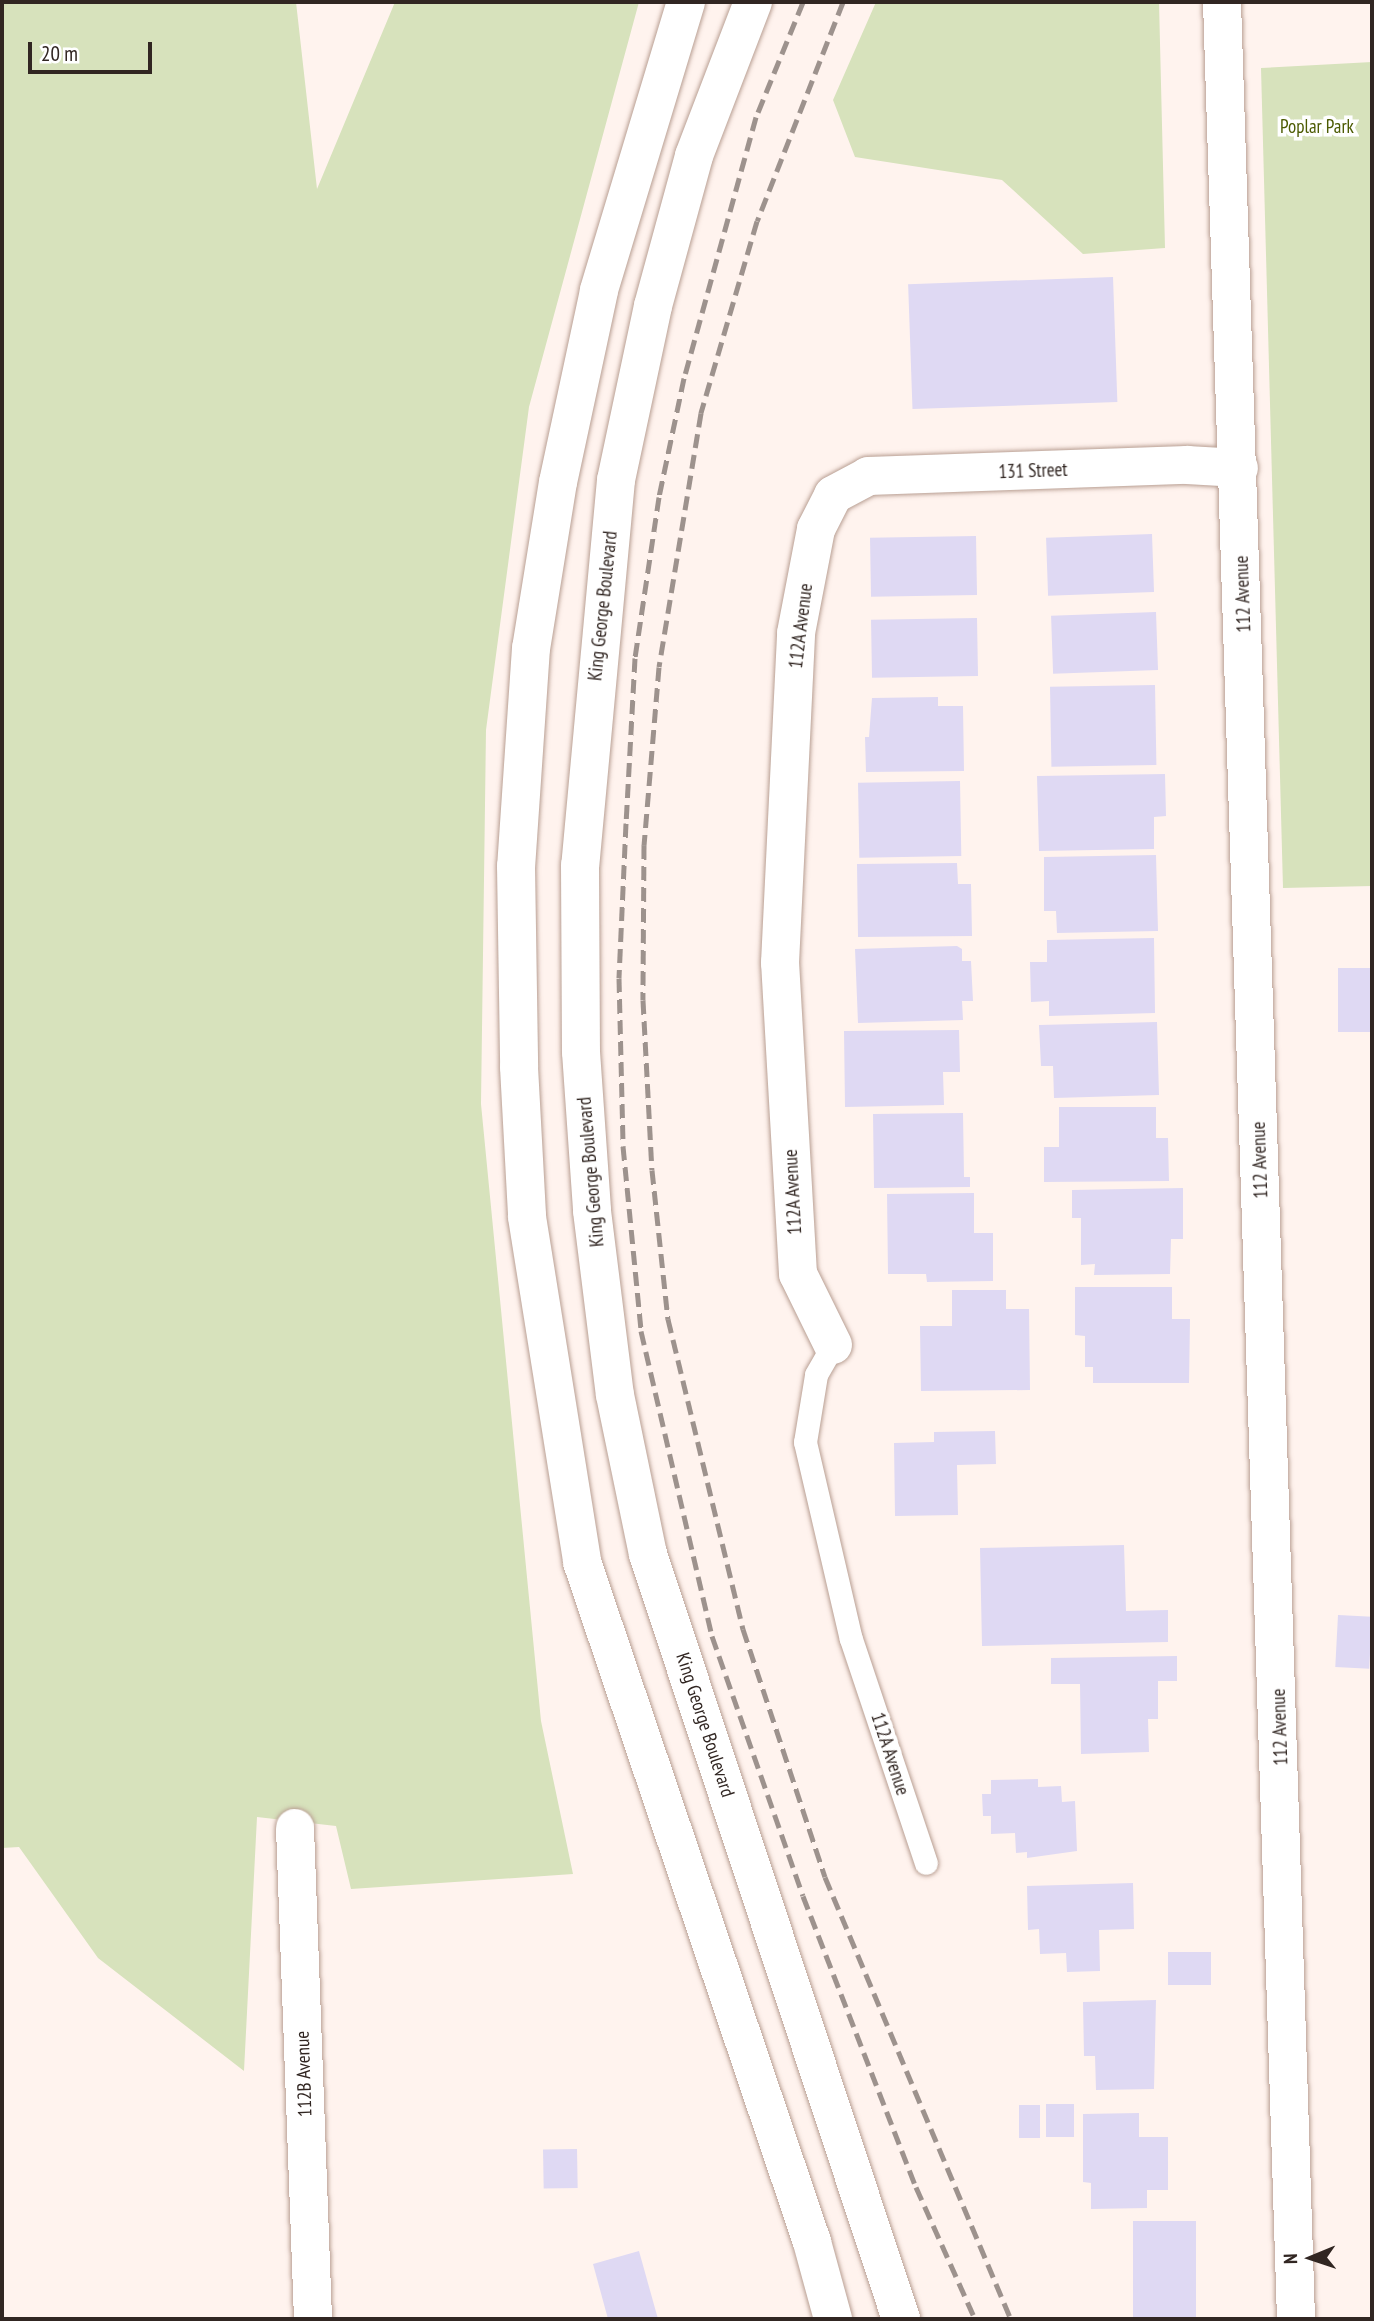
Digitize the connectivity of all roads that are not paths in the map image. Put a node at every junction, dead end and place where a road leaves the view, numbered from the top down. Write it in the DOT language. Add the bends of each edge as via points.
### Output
graph roads {
  1 [pos="686,2"];
  2 [pos="753,2"];
  3 [pos="1222,2"];
  4 [pos="1238,468"];
  5 [pos="833,495"];
  6 [pos="833,1345"];
  7 [pos="295,1828"];
  8 [pos="926,1863"];
  9 [pos="313,2319"];
  10 [pos="833,2319"];
  11 [pos="901,2319"];
  12 [pos="1296,2319"];
  1 -- 10 [label="main road" via="599,291 558,482 531,648 516,866 527,1217 582,1562 812,2242"];
  2 -- 11 [label="main road, King George Boulevard" via="694,156 653,306 616,480 580,865 581,1052 592,1211 615,1395 648,1554"];
  3 -- 4 [label="main road, 112 Avenue"];
  4 -- 5 [label="main road, 131 Street" via="1187,465 868,476"];
  4 -- 12 [label="main road, 112 Avenue"];
  5 -- 6 [label="main road, 112A Avenue" via="816,529 796,633 780,962 798,1273"];
  6 -- 8 [label="lane, 112A Avenue" via="816,1375 804,1442 851,1639"];
  7 -- 9 [label="main road, 112B Avenue"];
}
